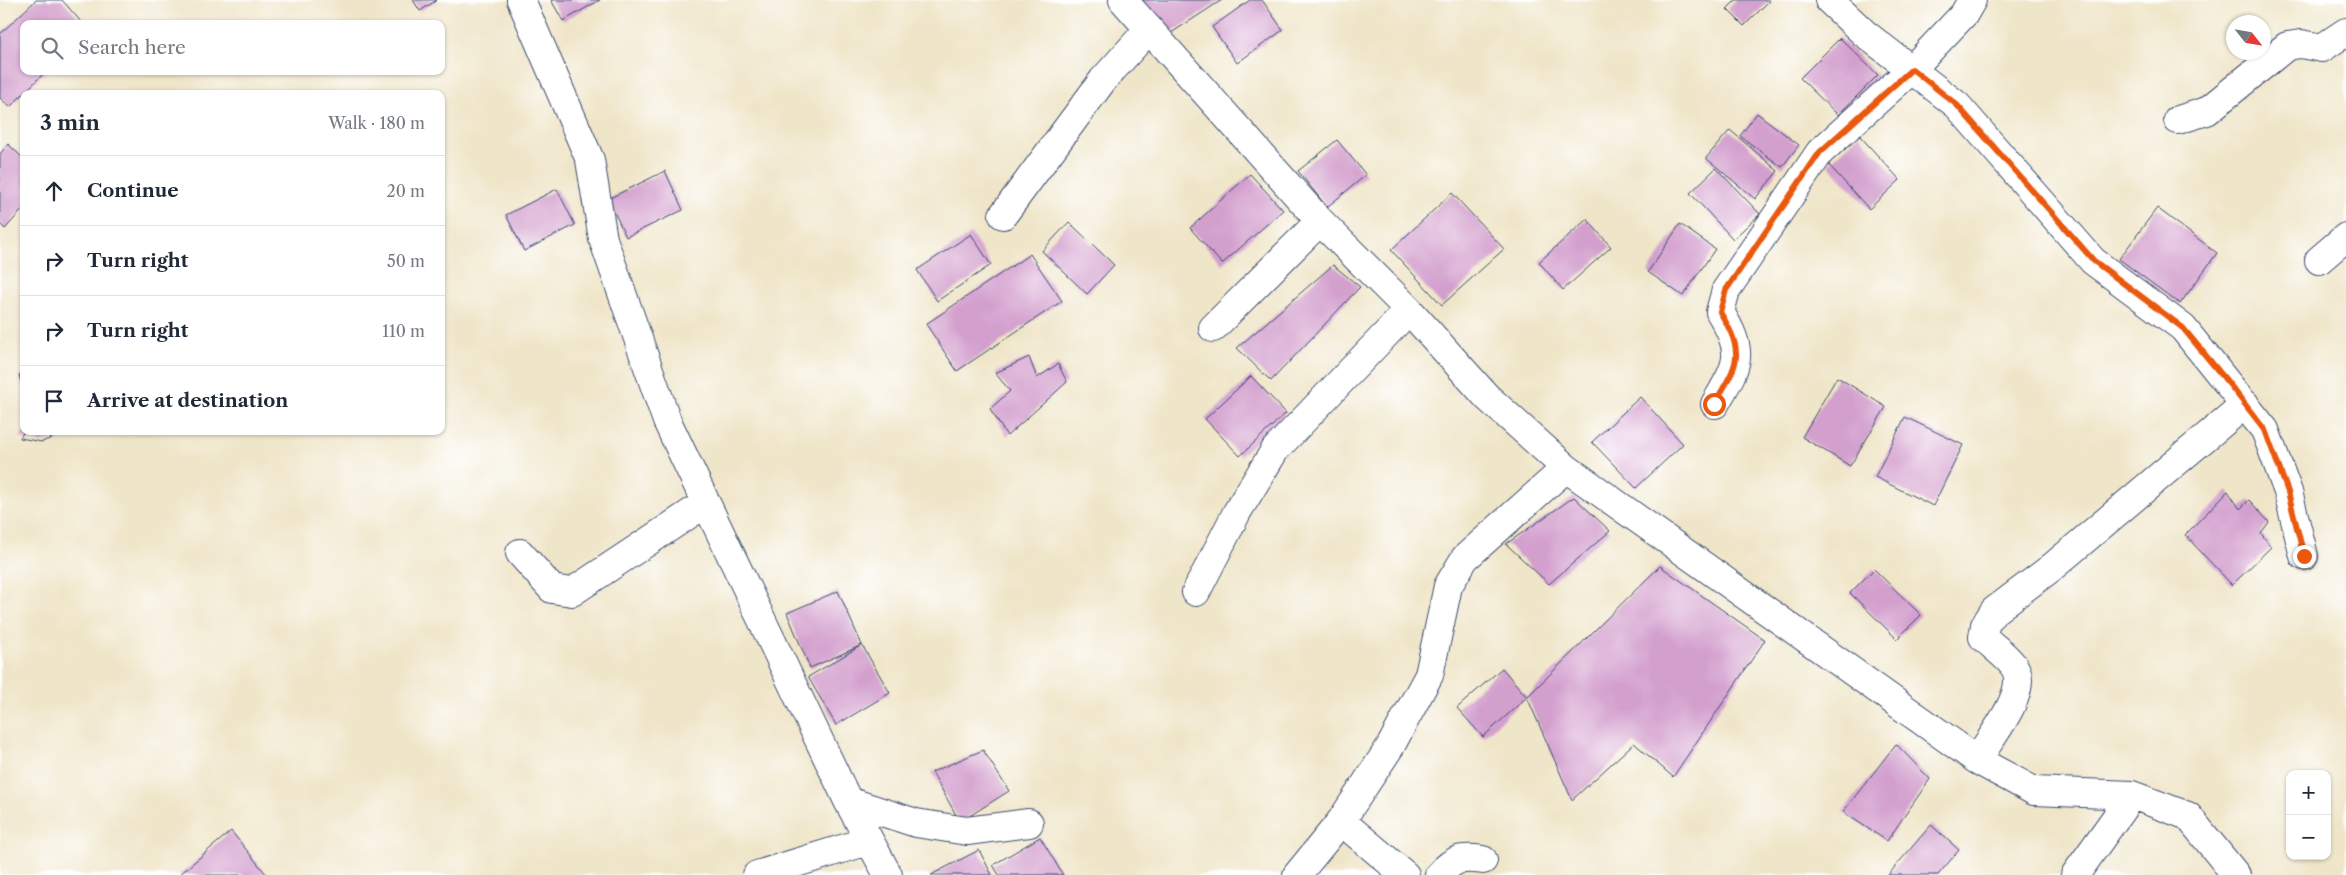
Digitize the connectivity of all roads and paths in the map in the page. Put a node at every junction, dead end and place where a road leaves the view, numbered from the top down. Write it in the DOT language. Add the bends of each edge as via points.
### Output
graph roads {
  1 [pos="521,0"];
  2 [pos="1123,0"];
  3 [pos="1829,0"];
  4 [pos="1972,0"];
  5 [pos="1149,29"];
  6 [pos="2346,32"];
  7 [pos="1912,69"];
  8 [pos="2178,120"];
  9 [pos="1003,215"];
  10 [pos="1320,221"];
  11 [pos="2346,237"];
  12 [pos="2319,260"];
  13 [pos="1409,310"];
  14 [pos="1213,328"];
  15 [pos="1714,404"];
  16 [pos="2245,404"];
  17 [pos="1566,468"];
  18 [pos="706,503"];
  19 [pos="520,553"];
  20 [pos="2304,556"];
  21 [pos="1196,592"];
  22 [pos="1977,760"];
  23 [pos="2132,795"];
  24 [pos="848,801"];
  25 [pos="1341,821"];
  26 [pos="1029,823"];
  27 [pos="868,841"];
  28 [pos="1483,860"];
  29 [pos="757,875"];
  30 [pos="888,875"];
  31 [pos="1297,875"];
  32 [pos="1405,875"];
  33 [pos="1439,875"];
  34 [pos="2075,875"];
  35 [pos="2236,875"];
  1 -- 18 [label="street" via="590,160 603,239 668,421"];
  2 -- 5 [label="street"];
  3 -- 7 [label="street" via="1864,33"];
  4 -- 7 [label="street" via="1964,14"];
  5 -- 9 [label="street" via="1103,80"];
  5 -- 10 [label="street"];
  6 -- 8 [label="street" via="2322,48 2301,44 2286,46 2207,111"];
  7 -- 15 [label="street" via="1820,152 1726,290 1720,312 1738,348 1734,370"];
  7 -- 16 [label="street" via="1957,105 2094,261 2183,328"];
  10 -- 13 [label="street"];
  10 -- 14 [label="street"];
  11 -- 12 [label="street"];
  13 -- 17 [label="street" via="1487,397"];
  13 -- 21 [label="street" via="1276,450 1238,512"];
  16 -- 20 [label="street" via="2265,430 2288,492"];
  16 -- 22 [label="street" via="2051,568 1994,611 1984,625 1983,637 2016,668 2020,681 2014,701"];
  17 -- 22 [label="street"];
  17 -- 25 [label="street" via="1465,558 1448,586 1429,675 1390,747"];
  18 -- 19 [label="street" via="572,592 552,590"];
  18 -- 24 [label="street"];
  22 -- 23 [label="street" via="2034,791"];
  23 -- 34 [label="street"];
  23 -- 35 [label="street" via="2188,816"];
  24 -- 26 [label="street" via="916,823 967,831"];
  24 -- 27 [label="street"];
  25 -- 31 [label="street"];
  25 -- 32 [label="street"];
  27 -- 29 [label="street"];
  27 -- 30 [label="street"];
  28 -- 33 [label="street" via="1466,858 1450,862"];
}
